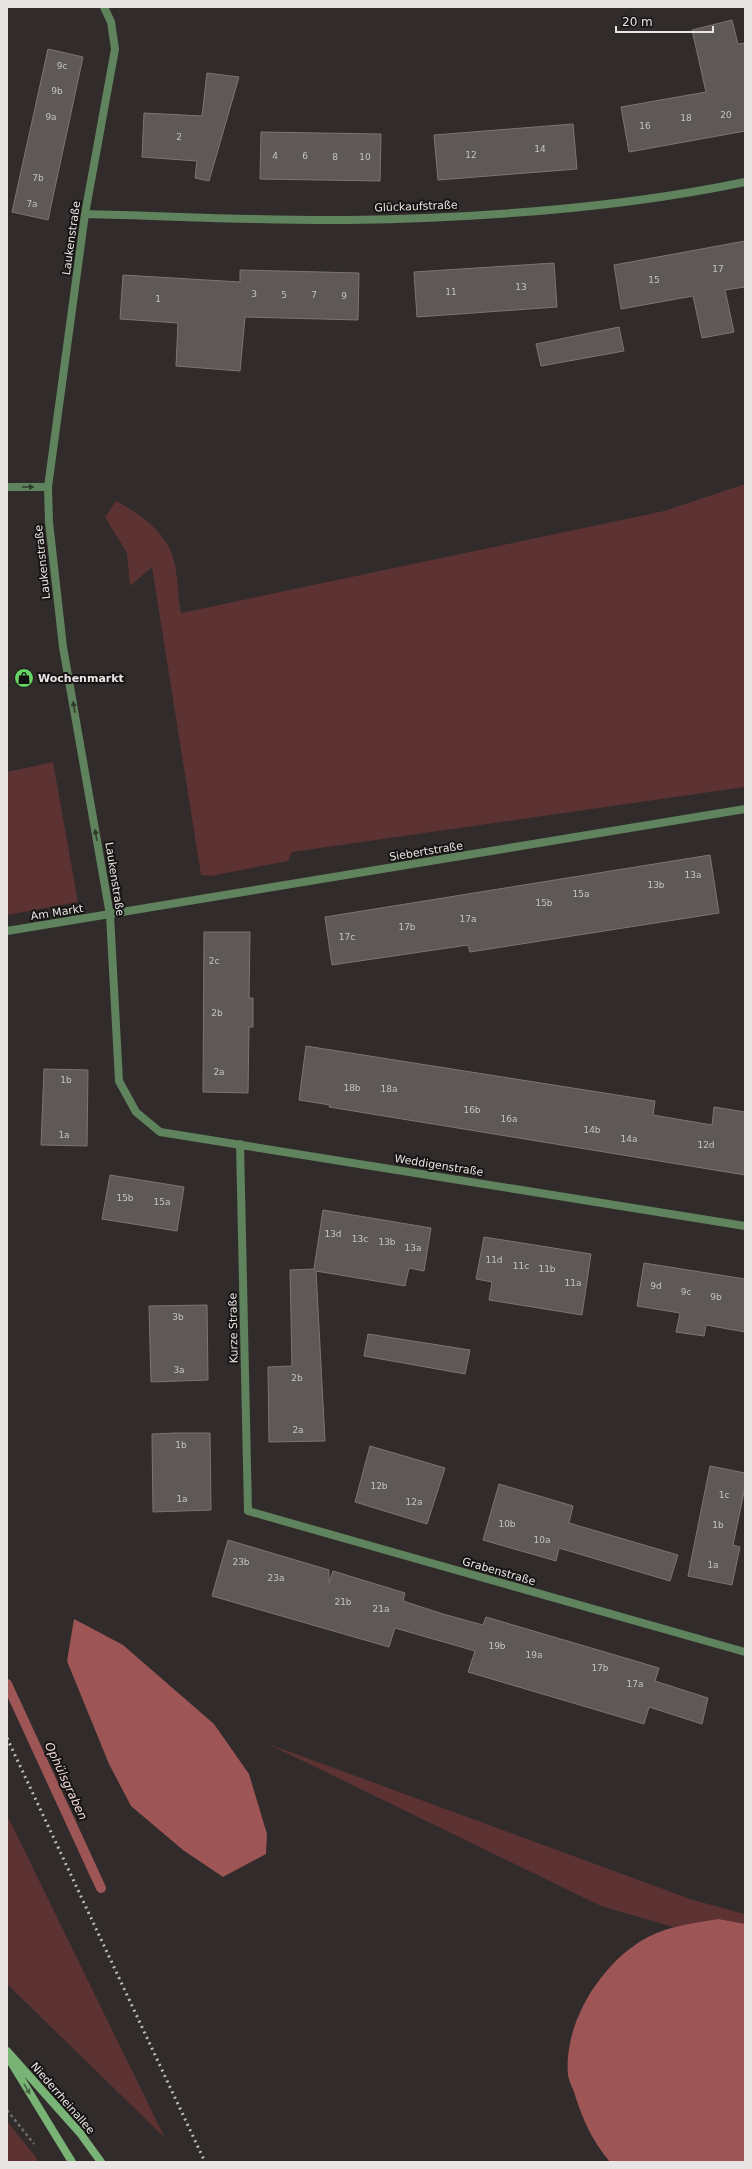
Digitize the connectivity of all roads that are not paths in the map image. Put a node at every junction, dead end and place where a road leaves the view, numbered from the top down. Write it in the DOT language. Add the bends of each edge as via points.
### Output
graph roads {
  1 [pos="104,7"];
  2 [pos="745,182"];
  3 [pos="85,214"];
  4 [pos="7,487"];
  5 [pos="48,487"];
  6 [pos="745,809"];
  7 [pos="110,915"];
  8 [pos="7,931"];
  9 [pos="136,1112"];
  10 [pos="240,1144"];
  11 [pos="745,1226"];
  12 [pos="248,1511"];
  13 [pos="745,1652"];
  14 [pos="7,2051"];
  15 [pos="7,2055"];
  16 [pos="72,2162"];
  17 [pos="101,2162"];
  1 -- 3 [label="street, Laukenstraße" via="111,22 115,49"];
  2 -- 3 [label="street, Glückaufstraße" via="692,193 581,207 469,215 348,220"];
  3 -- 5 [label="street, Laukenstraße"];
  4 -- 5 [label="street, one-way"];
  7 -- 5 [label="street, Laukenstraße, one-way" via="64,647 49,522"];
  6 -- 7 [label="street, Siebertstraße"];
  7 -- 8 [label="street, Am Markt"];
  7 -- 9 [label="street, Laukenstraße" via="119,1081"];
  9 -- 10 [label="street, Weddigenstraße" via="160,1132"];
  10 -- 11 [label="street, Weddigenstraße"];
  10 -- 12 [label="street, Kurze Straße"];
  12 -- 13 [label="street, Grabenstraße"];
  14 -- 17 [label="main road, Niederrheinallee" via="80,2133"];
  15 -- 16 [label="main road, Niederrheinallee, one-way"];
}
